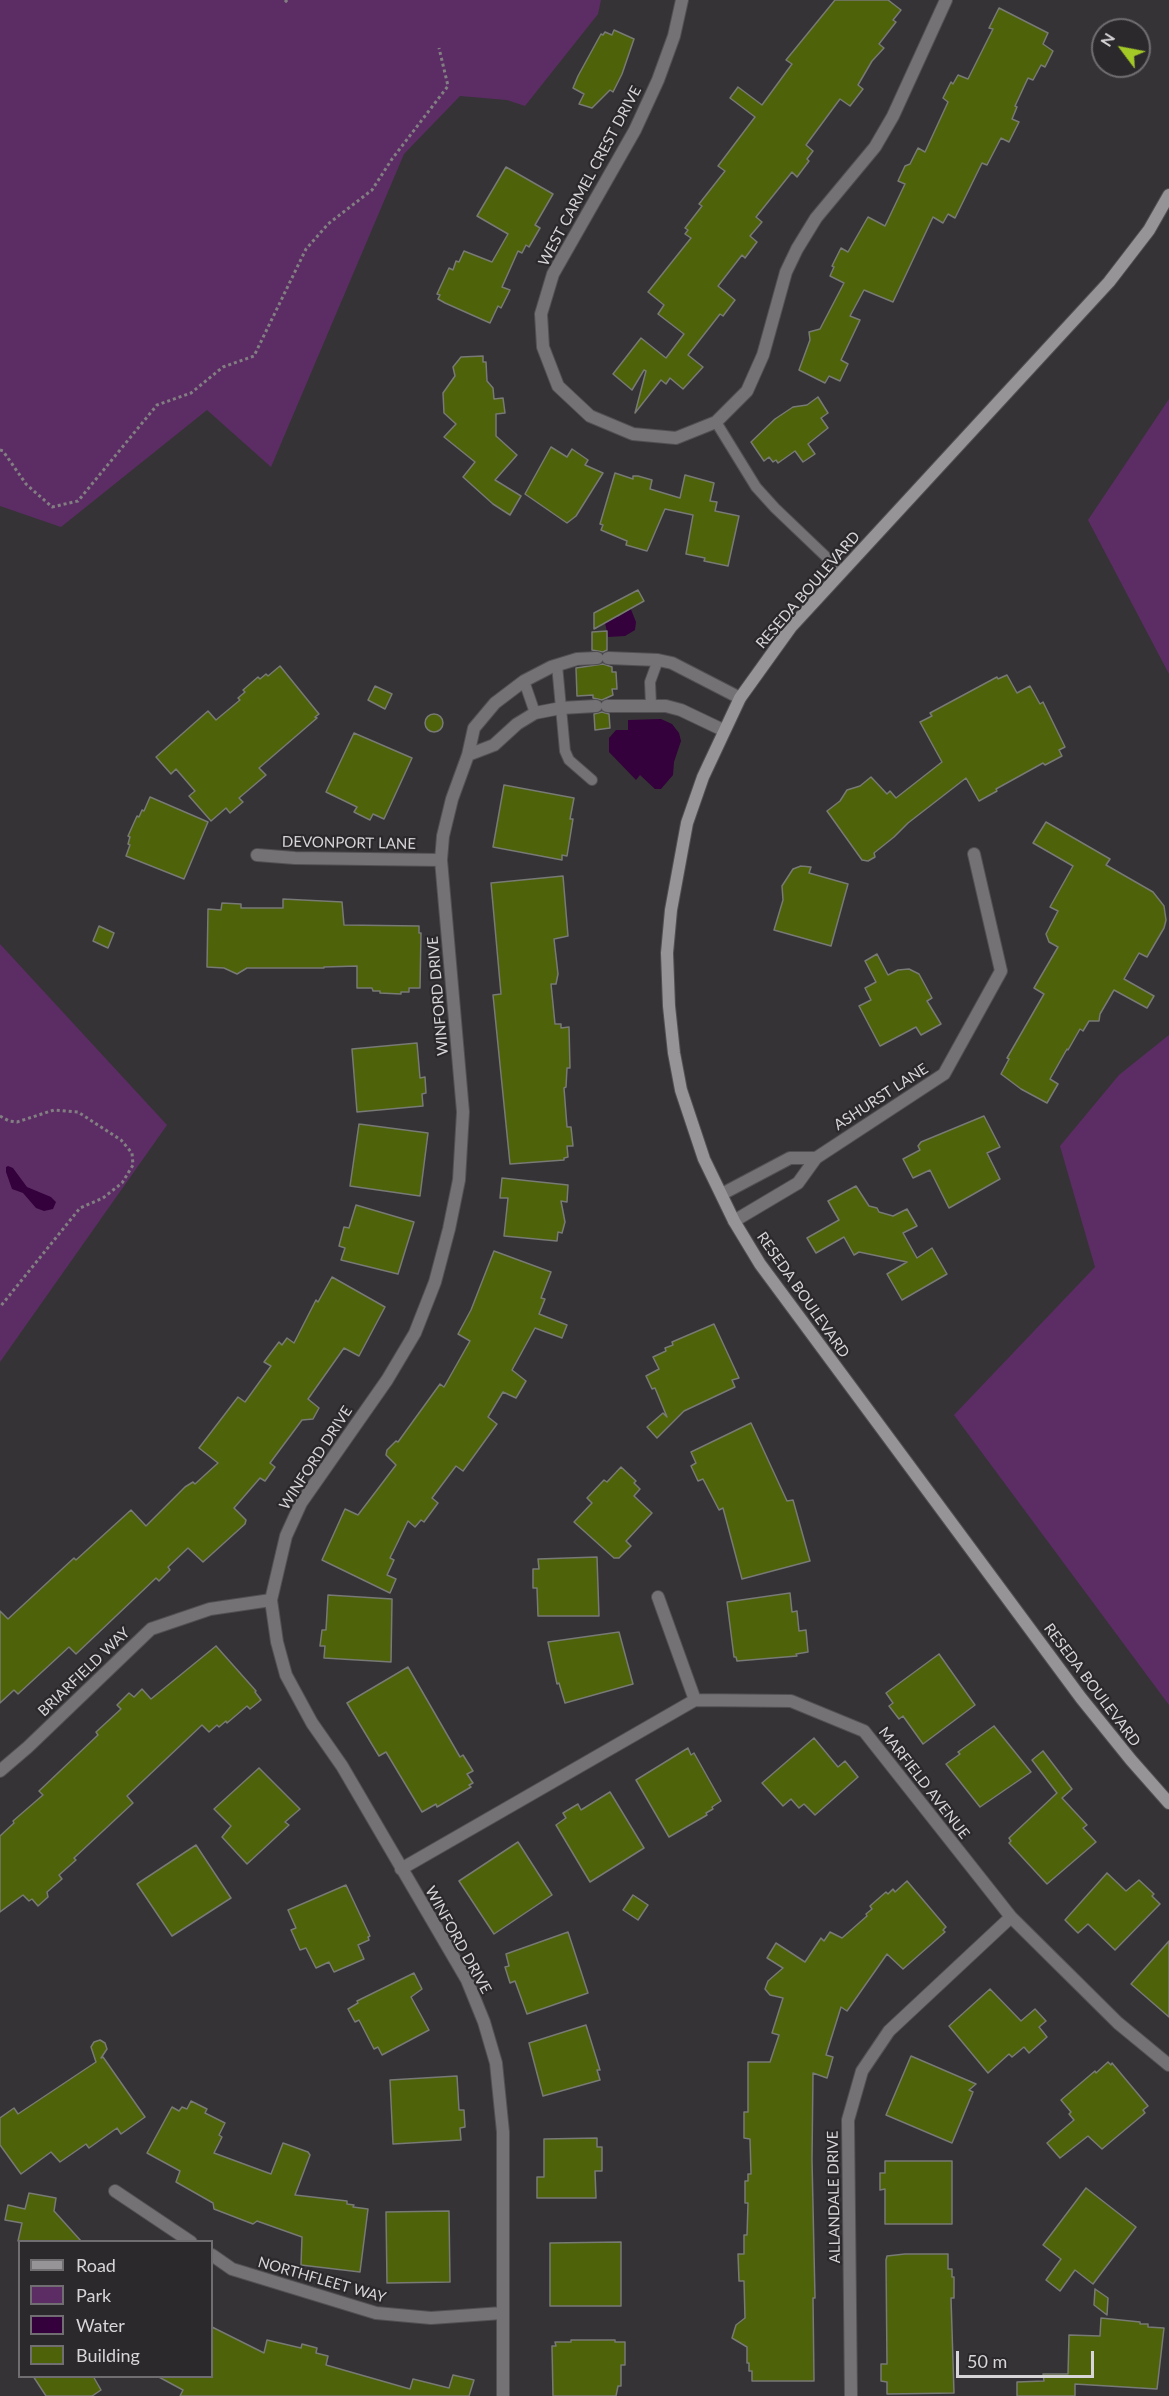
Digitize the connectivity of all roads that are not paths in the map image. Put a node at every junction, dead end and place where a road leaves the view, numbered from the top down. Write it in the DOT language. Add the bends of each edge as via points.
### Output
graph roads {
  1 [pos="682,0"];
  2 [pos="946,0"];
  3 [pos="1169,195"];
  4 [pos="716,422"];
  5 [pos="842,572"];
  6 [pos="658,660"];
  7 [pos="557,665"];
  8 [pos="524,681"];
  9 [pos="740,698"];
  10 [pos="651,705"];
  11 [pos="561,708"];
  12 [pos="535,713"];
  13 [pos="723,730"];
  14 [pos="468,755"];
  15 [pos="592,780"];
  16 [pos="974,854"];
  17 [pos="257,855"];
  18 [pos="441,860"];
  19 [pos="816,1158"];
  20 [pos="722,1194"];
  21 [pos="734,1221"];
  22 [pos="658,1597"];
  23 [pos="271,1600"];
  24 [pos="695,1700"];
  25 [pos="0,1771"];
  26 [pos="1169,1803"];
  27 [pos="401,1869"];
  28 [pos="1011,1917"];
  29 [pos="1169,2065"];
  30 [pos="116,2191"];
  31 [pos="190,2240"];
  32 [pos="213,2256"];
  33 [pos="502,2313"];
  34 [pos="503,2396"];
  35 [pos="851,2396"];
  1 -- 4 [label="street, WEST CARMEL CREST DRIVE" via="674,36 635,130 553,274 541,314 543,347 558,386 590,416 633,434 675,438"];
  2 -- 4 [label="street, WEST CARMEL CREST DRIVE" via="875,147 816,218 797,249 786,272 763,355 747,391"];
  3 -- 5 [label="main road, RESEDA BOULEVARD" via="1149,230 1109,282"];
  4 -- 5 [label="lane" via="756,487"];
  5 -- 9 [label="main road, RESEDA BOULEVARD" via="790,627"];
  6 -- 7 [label="street, WINFORD DRIVE" via="577,659"];
  6 -- 9 [label="street, WINFORD DRIVE" via="672,663"];
  6 -- 10 [label="lane" via="650,682"];
  7 -- 8 [label="street, WINFORD DRIVE"];
  7 -- 11 [label="lane"];
  8 -- 12 [label="lane"];
  8 -- 14 [label="street, WINFORD DRIVE" via="495,704 474,728"];
  9 -- 13 [label="main road, RESEDA BOULEVARD"];
  10 -- 11 [label="street"];
  10 -- 13 [label="street" via="681,710"];
  11 -- 12 [label="street"];
  11 -- 15 [label="lane" via="565,751 569,760"];
  12 -- 14 [label="street" via="494,745"];
  13 -- 20 [label="main road, RESEDA BOULEVARD" via="687,823 667,953 669,1006 681,1090 704,1159"];
  14 -- 18 [label="street, WINFORD DRIVE" via="452,800"];
  16 -- 19 [label="street, ASHURST LANE" via="1001,971 944,1074"];
  17 -- 18 [label="street, DEVONPORT LANE"];
  18 -- 23 [label="street, WINFORD DRIVE" via="463,1112 459,1180 449,1229 435,1282 415,1333 301,1503 286,1536"];
  19 -- 20 [label="street, ASHURST LANE" via="790,1158"];
  19 -- 21 [label="street, ASHURST LANE" via="798,1183"];
  20 -- 21 [label="main road, RESEDA BOULEVARD"];
  21 -- 26 [label="main road, RESEDA BOULEVARD" via="760,1264 1081,1698"];
  22 -- 24 [label="street"];
  23 -- 25 [label="street, BRIARFIELD WAY" via="210,1609 151,1629"];
  23 -- 27 [label="street, WINFORD DRIVE" via="286,1675"];
  24 -- 27 [label="street"];
  24 -- 28 [label="street, MARFIELD AVENUE" via="792,1701 864,1731"];
  27 -- 33 [label="street, WINFORD DRIVE" via="467,1980 496,2063 503,2132"];
  28 -- 29 [label="street, MARFIELD AVENUE" via="1118,2023"];
  28 -- 35 [label="street, ALLANDALE DRIVE" via="889,2031 862,2071 848,2120"];
  30 -- 31 [label="street"];
  32 -- 33 [label="street, NORTHFLEET WAY" via="232,2269 376,2313 431,2318"];
  33 -- 34 [label="street, WINFORD DRIVE"];
}
